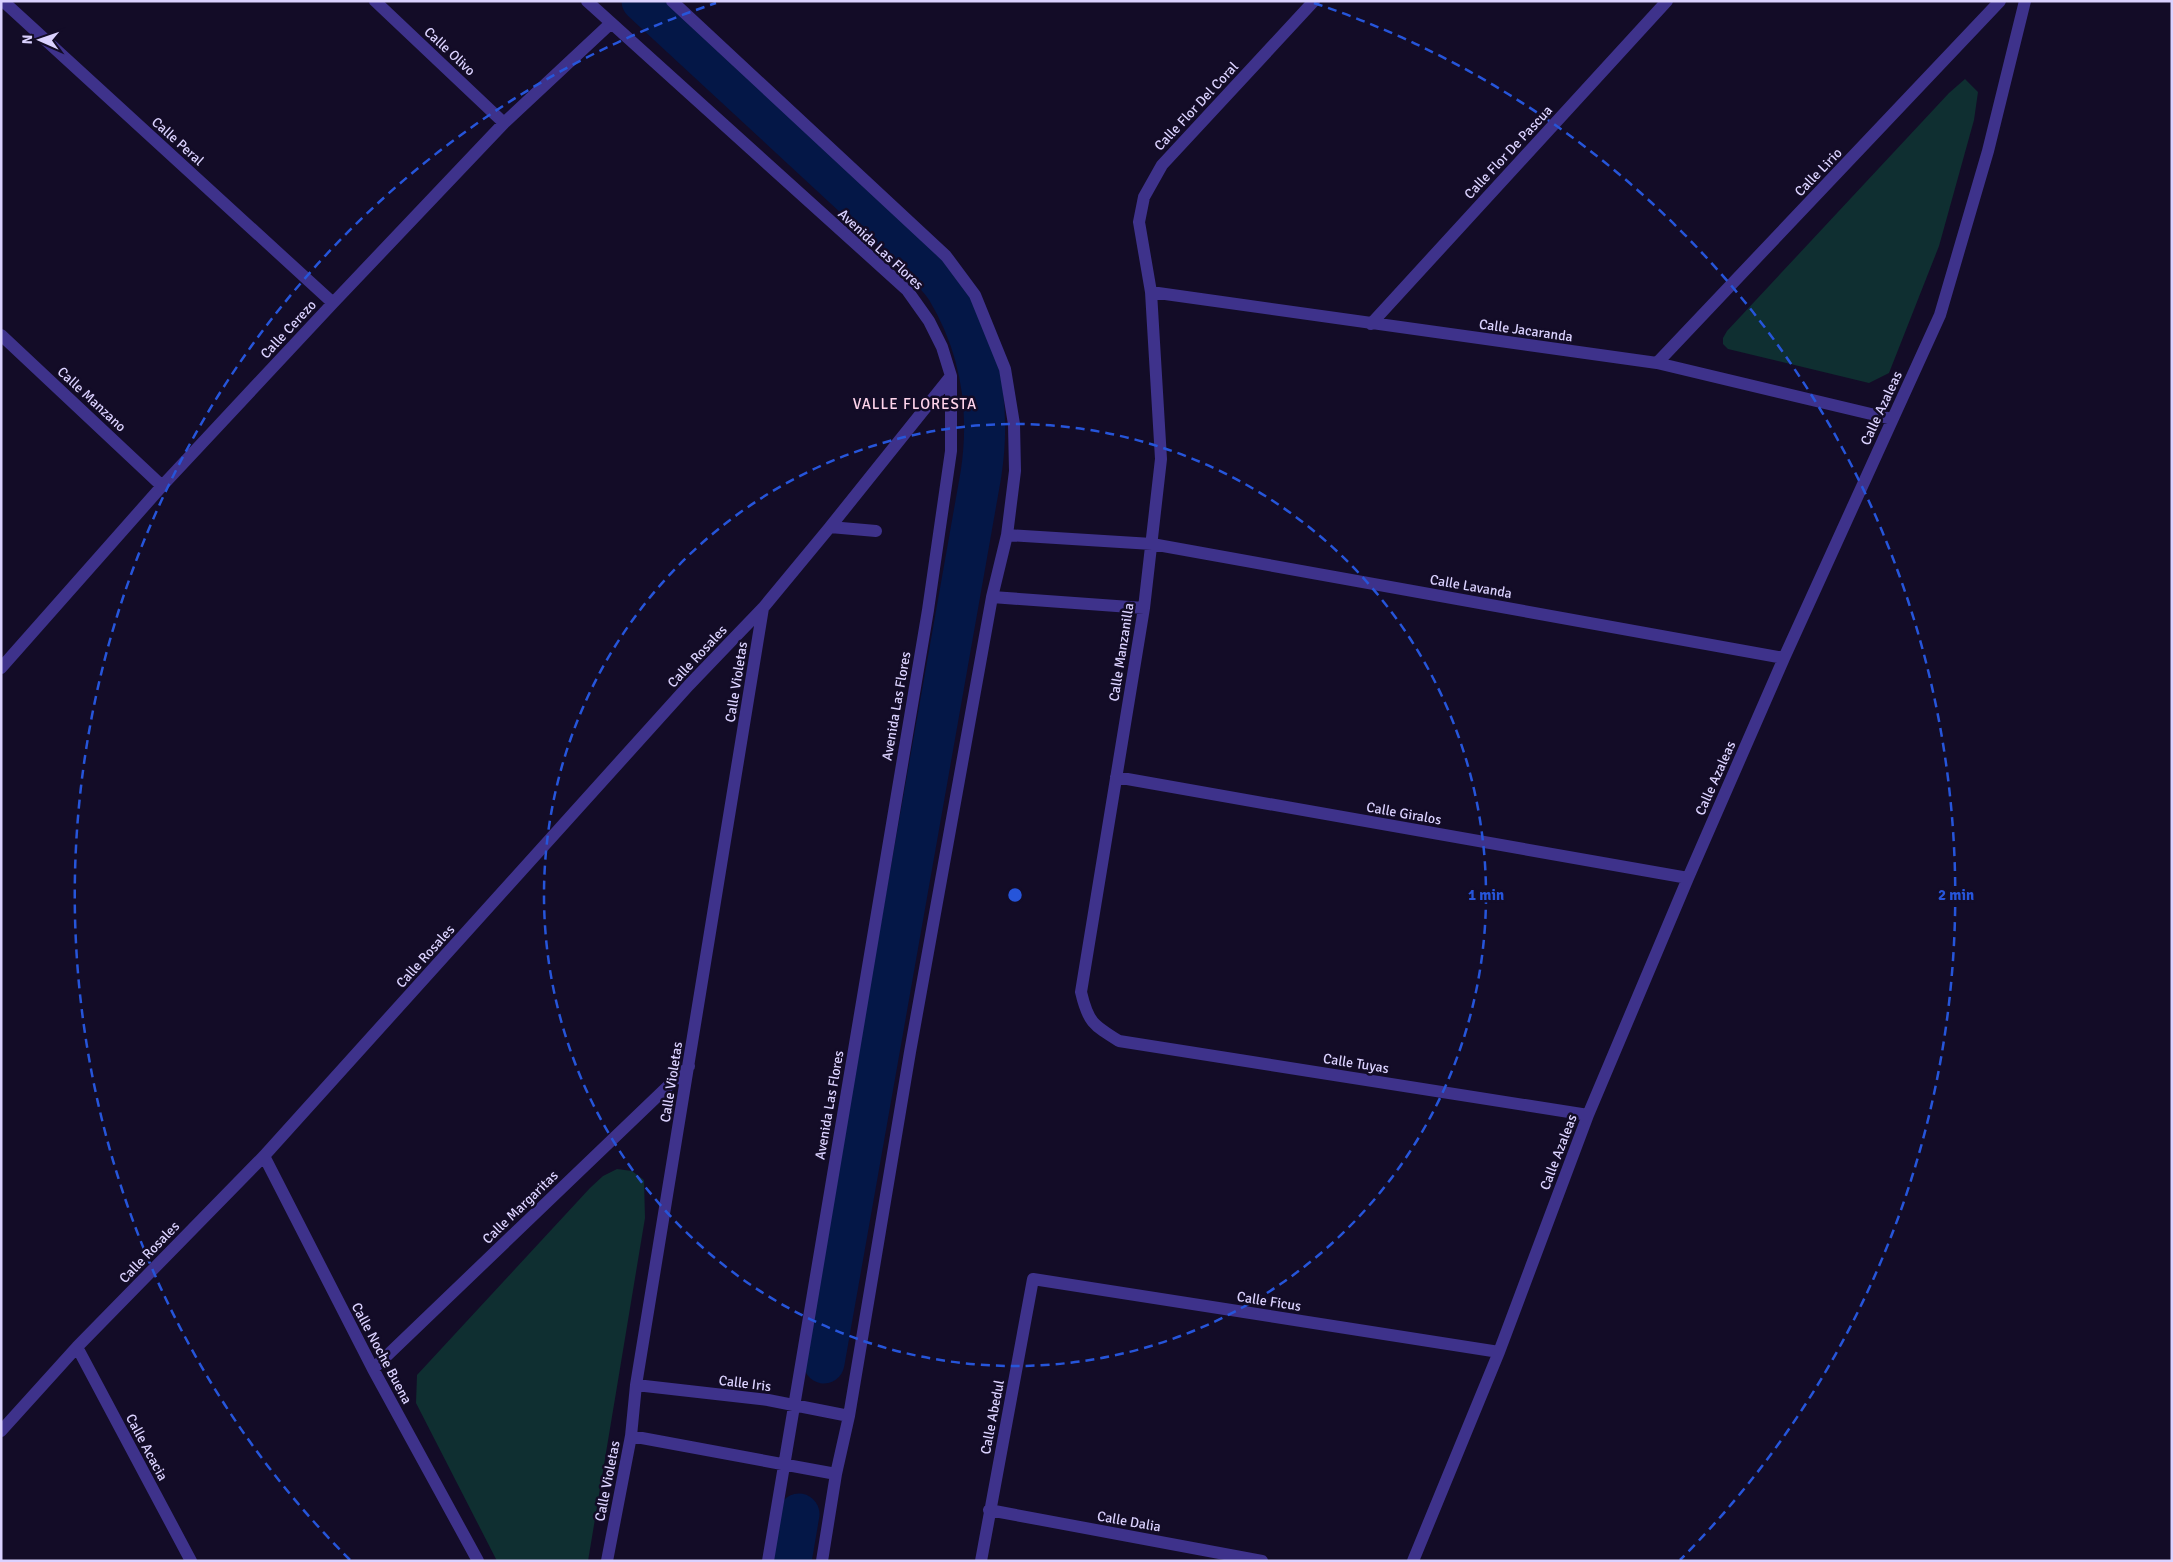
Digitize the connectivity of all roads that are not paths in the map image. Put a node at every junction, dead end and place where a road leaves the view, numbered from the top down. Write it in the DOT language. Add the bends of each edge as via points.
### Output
graph roads {
  1 [pos="3,1"];
  2 [pos="375,1"];
  3 [pos="587,1"];
  4 [pos="672,1"];
  5 [pos="1314,1"];
  6 [pos="1667,1"];
  7 [pos="2000,1"];
  8 [pos="2025,1"];
  9 [pos="610,24"];
  10 [pos="504,123"];
  11 [pos="1142,250"];
  12 [pos="1151,292"];
  13 [pos="332,303"];
  14 [pos="1371,324"];
  15 [pos="1,335"];
  16 [pos="1657,363"];
  17 [pos="951,376"];
  18 [pos="1892,419"];
  19 [pos="162,486"];
  20 [pos="830,527"];
  21 [pos="876,531"];
  22 [pos="1007,535"];
  23 [pos="1152,544"];
  24 [pos="992,597"];
  25 [pos="763,608"];
  26 [pos="1144,608"];
  27 [pos="1784,658"];
  28 [pos="1,668"];
  29 [pos="1116,777"];
  30 [pos="1688,878"];
  31 [pos="1119,1041"];
  32 [pos="689,1066"];
  33 [pos="1588,1115"];
  34 [pos="264,1156"];
  35 [pos="1033,1279"];
  36 [pos="77,1347"];
  37 [pos="1499,1352"];
  38 [pos="373,1369"];
  39 [pos="636,1385"];
  40 [pos="794,1405"];
  41 [pos="849,1416"];
  42 [pos="1,1431"];
  43 [pos="631,1436"];
  44 [pos="784,1465"];
  45 [pos="836,1474"];
  46 [pos="990,1510"];
  47 [pos="191,1561"];
  48 [pos="478,1561"];
  49 [pos="607,1561"];
  50 [pos="768,1561"];
  51 [pos="822,1561"];
  52 [pos="981,1561"];
  53 [pos="1262,1561"];
  54 [pos="1413,1561"];
  1 -- 13 [label="street, Calle Peral"];
  2 -- 10 [label="street, Calle Olivo"];
  3 -- 9 [label="street, Avenida Las Flores"];
  4 -- 22 [label="street" via="946,256 974,294 1005,369 1014,424 1015,471"];
  5 -- 11 [label="street, Calle Flor Del Coral" via="1162,165 1144,196 1139,222"];
  6 -- 14 [label="street, Calle Flor De Pascua"];
  7 -- 16 [label="street, Calle Lirio"];
  8 -- 18 [label="street, Calle Azaleas" via="1988,151 1940,315"];
  9 -- 10 [label="street, Calle Cerezo"];
  9 -- 17 [label="street, Avenida Las Flores" via="907,290 942,346"];
  10 -- 13 [label="street, Calle Cerezo"];
  11 -- 12 [label="street, Calle Manzanilla"];
  12 -- 14 [label="street, Calle Jacaranda"];
  12 -- 23 [label="street, Calle Manzanilla" via="1161,459"];
  13 -- 19 [label="street, Calle Cerezo"];
  14 -- 16 [label="street, Calle Jacaranda"];
  15 -- 19 [label="street, Calle Manzano"];
  16 -- 18 [label="street, Calle Jacaranda"];
  17 -- 20 [label="street, Calle Rosales"];
  17 -- 40 [label="street, Avenida Las Flores" via="951,451 942,516"];
  18 -- 27 [label="street, Calle Azaleas"];
  19 -- 28 [label="street, Calle Cerezo"];
  20 -- 21 [label="street"];
  20 -- 25 [label="street, Calle Rosales"];
  22 -- 23 [label="street, Calle Lavanda"];
  22 -- 24 [label="street"];
  23 -- 26 [label="street, Calle Manzanilla"];
  23 -- 27 [label="street, Calle Lavanda"];
  24 -- 26 [label="street"];
  24 -- 41 [label="street" via="910,1052"];
  25 -- 32 [label="street, Calle Violetas"];
  25 -- 34 [label="street, Calle Rosales" via="689,685"];
  26 -- 29 [label="street, Calle Manzanilla"];
  27 -- 30 [label="street, Calle Azaleas"];
  29 -- 30 [label="street, Calle Giralos"];
  29 -- 31 [label="street, Calle Manzanilla" via="1081,992 1086,1013 1099,1029"];
  30 -- 33 [label="street, Calle Azaleas"];
  31 -- 33 [label="street, Calle Tuyas"];
  32 -- 38 [label="street, Calle Margaritas"];
  32 -- 39 [label="street, Calle Violetas"];
  33 -- 37 [label="street, Calle Azaleas"];
  34 -- 36 [label="street, Calle Rosales"];
  34 -- 38 [label="street, Calle Noche Buena"];
  35 -- 37 [label="street, Calle Ficus"];
  35 -- 46 [label="street, Calle Abedul"];
  36 -- 42 [label="street, Calle Rosales"];
  36 -- 47 [label="street, Calle Acacia"];
  37 -- 54 [label="street, Calle Azaleas"];
  38 -- 48 [label="street, Calle Noche Buena"];
  39 -- 40 [label="street, Calle Iris"];
  39 -- 43 [label="street, Calle Violetas"];
  40 -- 41 [label="street, Calle Iris"];
  40 -- 44 [label="street, Avenida Las Flores"];
  41 -- 45 [label="street"];
  43 -- 44 [label="street"];
  43 -- 49 [label="street, Calle Violetas"];
  44 -- 45 [label="street"];
  44 -- 50 [label="street, Avenida Las Flores"];
  45 -- 51 [label="street"];
  46 -- 52 [label="street, Calle Abedul"];
  46 -- 53 [label="street, Calle Dalia"];
}
